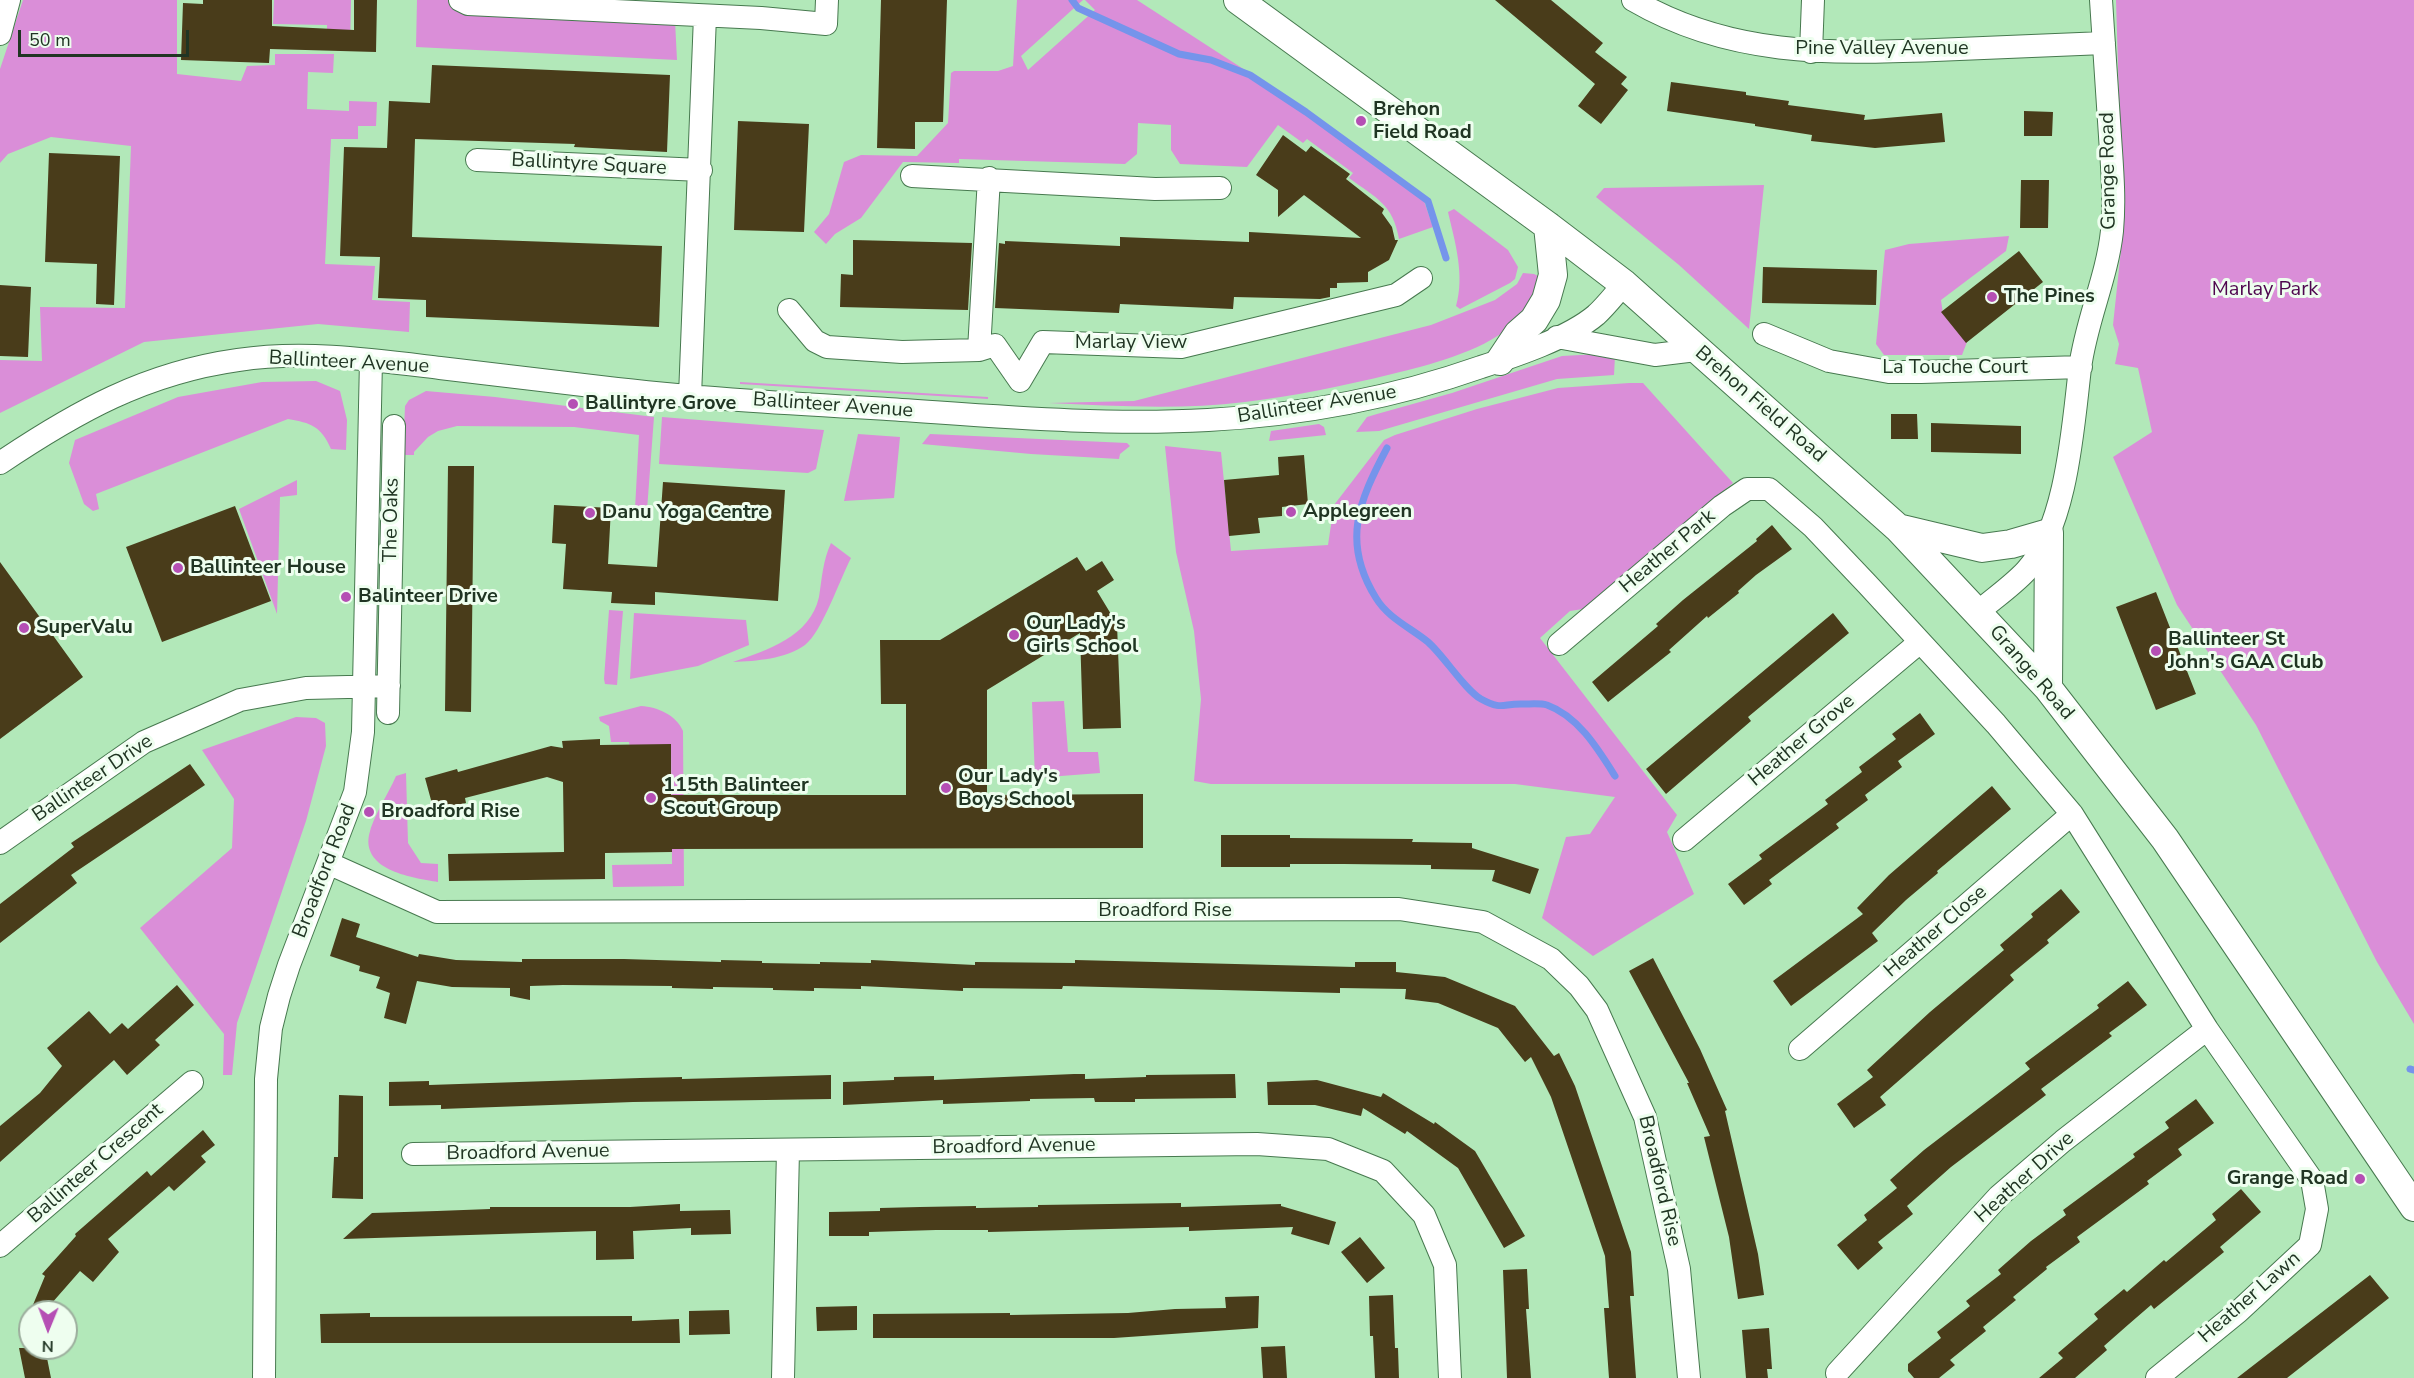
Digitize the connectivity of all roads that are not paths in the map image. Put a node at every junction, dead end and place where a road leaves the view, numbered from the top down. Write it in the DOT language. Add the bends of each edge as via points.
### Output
graph roads {
  1 [pos="9,0"];
  2 [pos="460,0"];
  3 [pos="827,0"];
  4 [pos="1238,0"];
  5 [pos="1633,0"];
  6 [pos="1813,0"];
  7 [pos="2101,0"];
  8 [pos="581,5"];
  9 [pos="705,16"];
  10 [pos="0,33"];
  11 [pos="2104,43"];
  12 [pos="1811,52"];
  13 [pos="477,160"];
  14 [pos="701,170"];
  15 [pos="912,176"];
  16 [pos="989,178"];
  17 [pos="1220,188"];
  18 [pos="1548,226"];
  19 [pos="1421,279"];
  20 [pos="1624,284"];
  21 [pos="789,310"];
  22 [pos="1764,334"];
  23 [pos="1557,337"];
  24 [pos="980,350"];
  25 [pos="1696,350"];
  26 [pos="371,360"];
  27 [pos="1500,361"];
  28 [pos="2080,367"];
  29 [pos="1020,381"];
  30 [pos="690,396"];
  31 [pos="1018,418"];
  32 [pos="394,426"];
  33 [pos="368,462"];
  34 [pos="0,463"];
  35 [pos="393,463"];
  36 [pos="1898,528"];
  37 [pos="2049,533"];
  38 [pos="1978,612"];
  39 [pos="1920,642"];
  40 [pos="1558,644"];
  41 [pos="364,686"];
  42 [pos="389,686"];
  43 [pos="2048,688"];
  44 [pos="388,713"];
  45 [pos="2072,813"];
  46 [pos="1684,840"];
  47 [pos="0,843"];
  48 [pos="328,863"];
  49 [pos="2207,1029"];
  50 [pos="1800,1048"];
  51 [pos="192,1082"];
  52 [pos="788,1150"];
  53 [pos="413,1155"];
  54 [pos="2414,1207"];
  55 [pos="2318,1209"];
  56 [pos="0,1246"];
  57 [pos="1837,1373"];
  58 [pos="2161,1377"];
  59 [pos="264,1378"];
  60 [pos="783,1378"];
  61 [pos="1450,1378"];
  62 [pos="1689,1378"];
  1 -- 10 [label="street"];
  2 -- 8 [label="street" via="468,4"];
  3 -- 9 [label="street" via="826,24"];
  4 -- 18 [label="main road, Brehon Field Road"];
  5 -- 12 [label="street, Pine Valley Avenue" via="1719,36"];
  6 -- 12 [label="street"];
  7 -- 11 [label="street, Grange Road"];
  8 -- 9 [label="street"];
  9 -- 14 [label="street"];
  11 -- 12 [label="street, Pine Valley Avenue"];
  11 -- 28 [label="street, Grange Road" via="2112,231"];
  13 -- 14 [label="street, Ballintyre Square"];
  14 -- 30 [label="street"];
  15 -- 16 [label="street"];
  16 -- 17 [label="street" via="1155,189"];
  16 -- 24 [label="street"];
  18 -- 20 [label="main road, Brehon Field Road"];
  18 -- 27 [label="main road" via="1553,275 1546,300"];
  19 -- 29 [label="street, Marlay View" via="1396,295 1181,347 1043,342"];
  20 -- 23 [label="street, Ballinteer Avenue" via="1593,317 1576,330"];
  20 -- 25 [label="main road, Brehon Field Road"];
  21 -- 24 [label="street" via="815,341 827,346 902,352"];
  22 -- 28 [label="street, La Touche Court" via="1830,361 1889,372"];
  23 -- 25 [label="street" via="1655,355"];
  23 -- 27 [label="street, Ballinteer Avenue"];
  24 -- 29 [label="street" via="994,345"];
  25 -- 36 [label="main road, Brehon Field Road"];
  26 -- 30 [label="street, Ballinteer Avenue"];
  26 -- 33 [label="street, Broadford Road"];
  26 -- 34 [label="street, Ballinteer Avenue" via="273,356 207,365 164,376 117,393 79,413"];
  27 -- 31 [label="street, Ballinteer Avenue" via="1416,388 1292,412 1161,422"];
  28 -- 37 [label="street, Grange Road" via="2071,443"];
  29 -- 31 [label="street"];
  30 -- 31 [label="street, Ballinteer Avenue"];
  32 -- 35 [label="street, The Oaks"];
  33 -- 35 [label="street, The Oaks"];
  33 -- 41 [label="street, Broadford Road"];
  35 -- 42 [label="street, The Oaks"];
  36 -- 37 [label="main road" via="1982,548"];
  36 -- 38 [label="main road, Brehon Field Road"];
  37 -- 38 [label="street, Grange Road" via="2026,571"];
  37 -- 43 [label="main road"];
  38 -- 43 [label="main road, Grange Road"];
  39 -- 40 [label="street, Heather Park" via="1784,501 1769,489 1747,489"];
  39 -- 45 [label="street, Heather Park"];
  39 -- 46 [label="street, Heather Grove"];
  41 -- 42 [label="street"];
  41 -- 47 [label="street, Ballinteer Drive" via="306,688 240,700 144,742"];
  41 -- 48 [label="street, Broadford Road" via="355,792"];
  42 -- 44 [label="street, The Oaks"];
  43 -- 54 [label="main road, Grange Road" via="2165,839"];
  45 -- 49 [label="street, Heather Park"];
  45 -- 50 [label="street, Heather Close"];
  48 -- 59 [label="street, Broadford Road" via="279,996 268,1053"];
  48 -- 62 [label="street, Broadford Rise" via="437,912 1400,909 1483,922 1551,959 1579,986 1602,1020 1645,1117 1679,1269"];
  49 -- 55 [label="street, Heather Park" via="2312,1180"];
  49 -- 57 [label="street, Heather Drive" via="2063,1141 2000,1196"];
  51 -- 56 [label="street, Ballinteer Crescent"];
  52 -- 53 [label="street, Broadford Avenue"];
  52 -- 60 [label="street"];
  52 -- 61 [label="street, Broadford Avenue" via="1257,1144 1328,1149 1383,1172 1424,1215 1445,1265"];
  55 -- 58 [label="street, Heather Lawn" via="2310,1245"];
}
